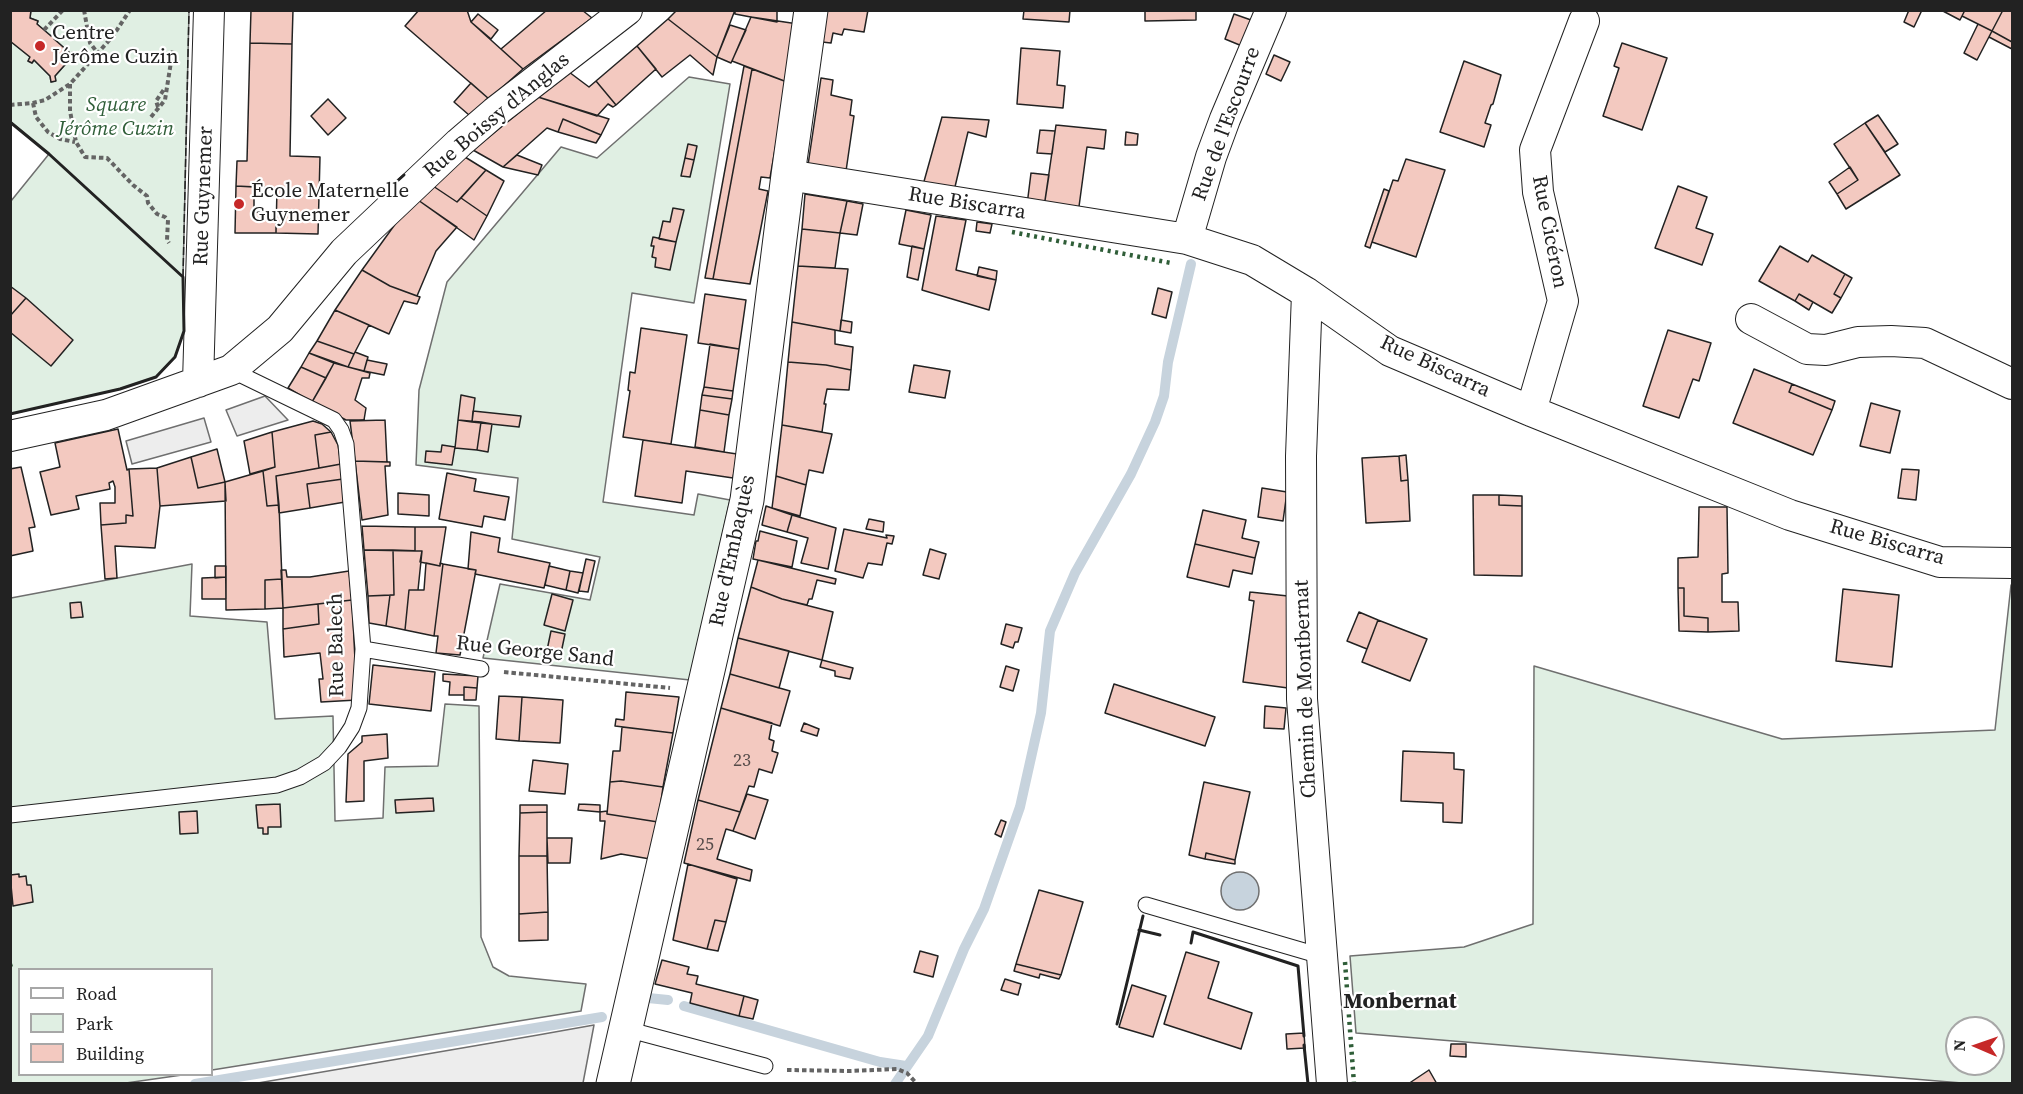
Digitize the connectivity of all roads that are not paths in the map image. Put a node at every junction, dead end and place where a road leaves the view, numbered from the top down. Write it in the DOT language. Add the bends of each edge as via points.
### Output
graph roads {
  1 [pos="209,10"];
  2 [pos="627,10"];
  3 [pos="811,10"];
  4 [pos="1271,10"];
  5 [pos="1584,21"];
  6 [pos="788,175"];
  7 [pos="1186,239"];
  8 [pos="1307,293"];
  9 [pos="1751,320"];
  10 [pos="231,370"];
  11 [pos="198,382"];
  12 [pos="2013,384"];
  13 [pos="1531,411"];
  14 [pos="10,436"];
  15 [pos="2013,563"];
  16 [pos="363,649"];
  17 [pos="481,669"];
  18 [pos="10,815"];
  19 [pos="1146,905"];
  20 [pos="1322,956"];
  21 [pos="626,1029"];
  22 [pos="765,1066"];
  23 [pos="613,1083"];
  24 [pos="1332,1083"];
  1 -- 11 [label="street, Rue Guynemer"];
  2 -- 10 [label="street, Rue Boissy d'Anglas" via="459,143 344,252 280,329"];
  3 -- 6 [label="street, Rue d'Embaquès"];
  4 -- 7 [label="street, Rue de l'Escourre" via="1225,119"];
  5 -- 13 [label="street, Rue Cicéron" via="1535,150 1538,192 1563,301"];
  6 -- 7 [label="street, Rue Biscarra"];
  6 -- 21 [label="street, Rue d'Embaquès" via="747,500"];
  7 -- 8 [label="street, Rue Biscarra" via="1252,260"];
  8 -- 13 [label="street, Rue Biscarra" via="1390,351"];
  8 -- 20 [label="street, Chemin de Montbernat" via="1301,456 1302,699"];
  9 -- 12 [label="street" via="1807,349 1826,350 1858,342 1924,343"];
  10 -- 11 [label="street, Rue Boissy d'Anglas"];
  10 -- 16 [label="lane, Rue Balech" via="334,420 341,430 346,444"];
  11 -- 14 [label="street, Rue Boissy d'Anglas" via="106,414"];
  13 -- 15 [label="street, Rue Biscarra" via="1790,515 1940,562"];
  16 -- 17 [label="lane, Rue George Sand"];
  16 -- 18 [label="lane, Rue Balech" via="359,708 352,727 324,763 300,777 277,785"];
  19 -- 20 [label="lane"];
  20 -- 24 [label="street, Chemin de Montbernat"];
  21 -- 22 [label="lane"];
  21 -- 23 [label="street, Rue d'Embaquès"];
}
